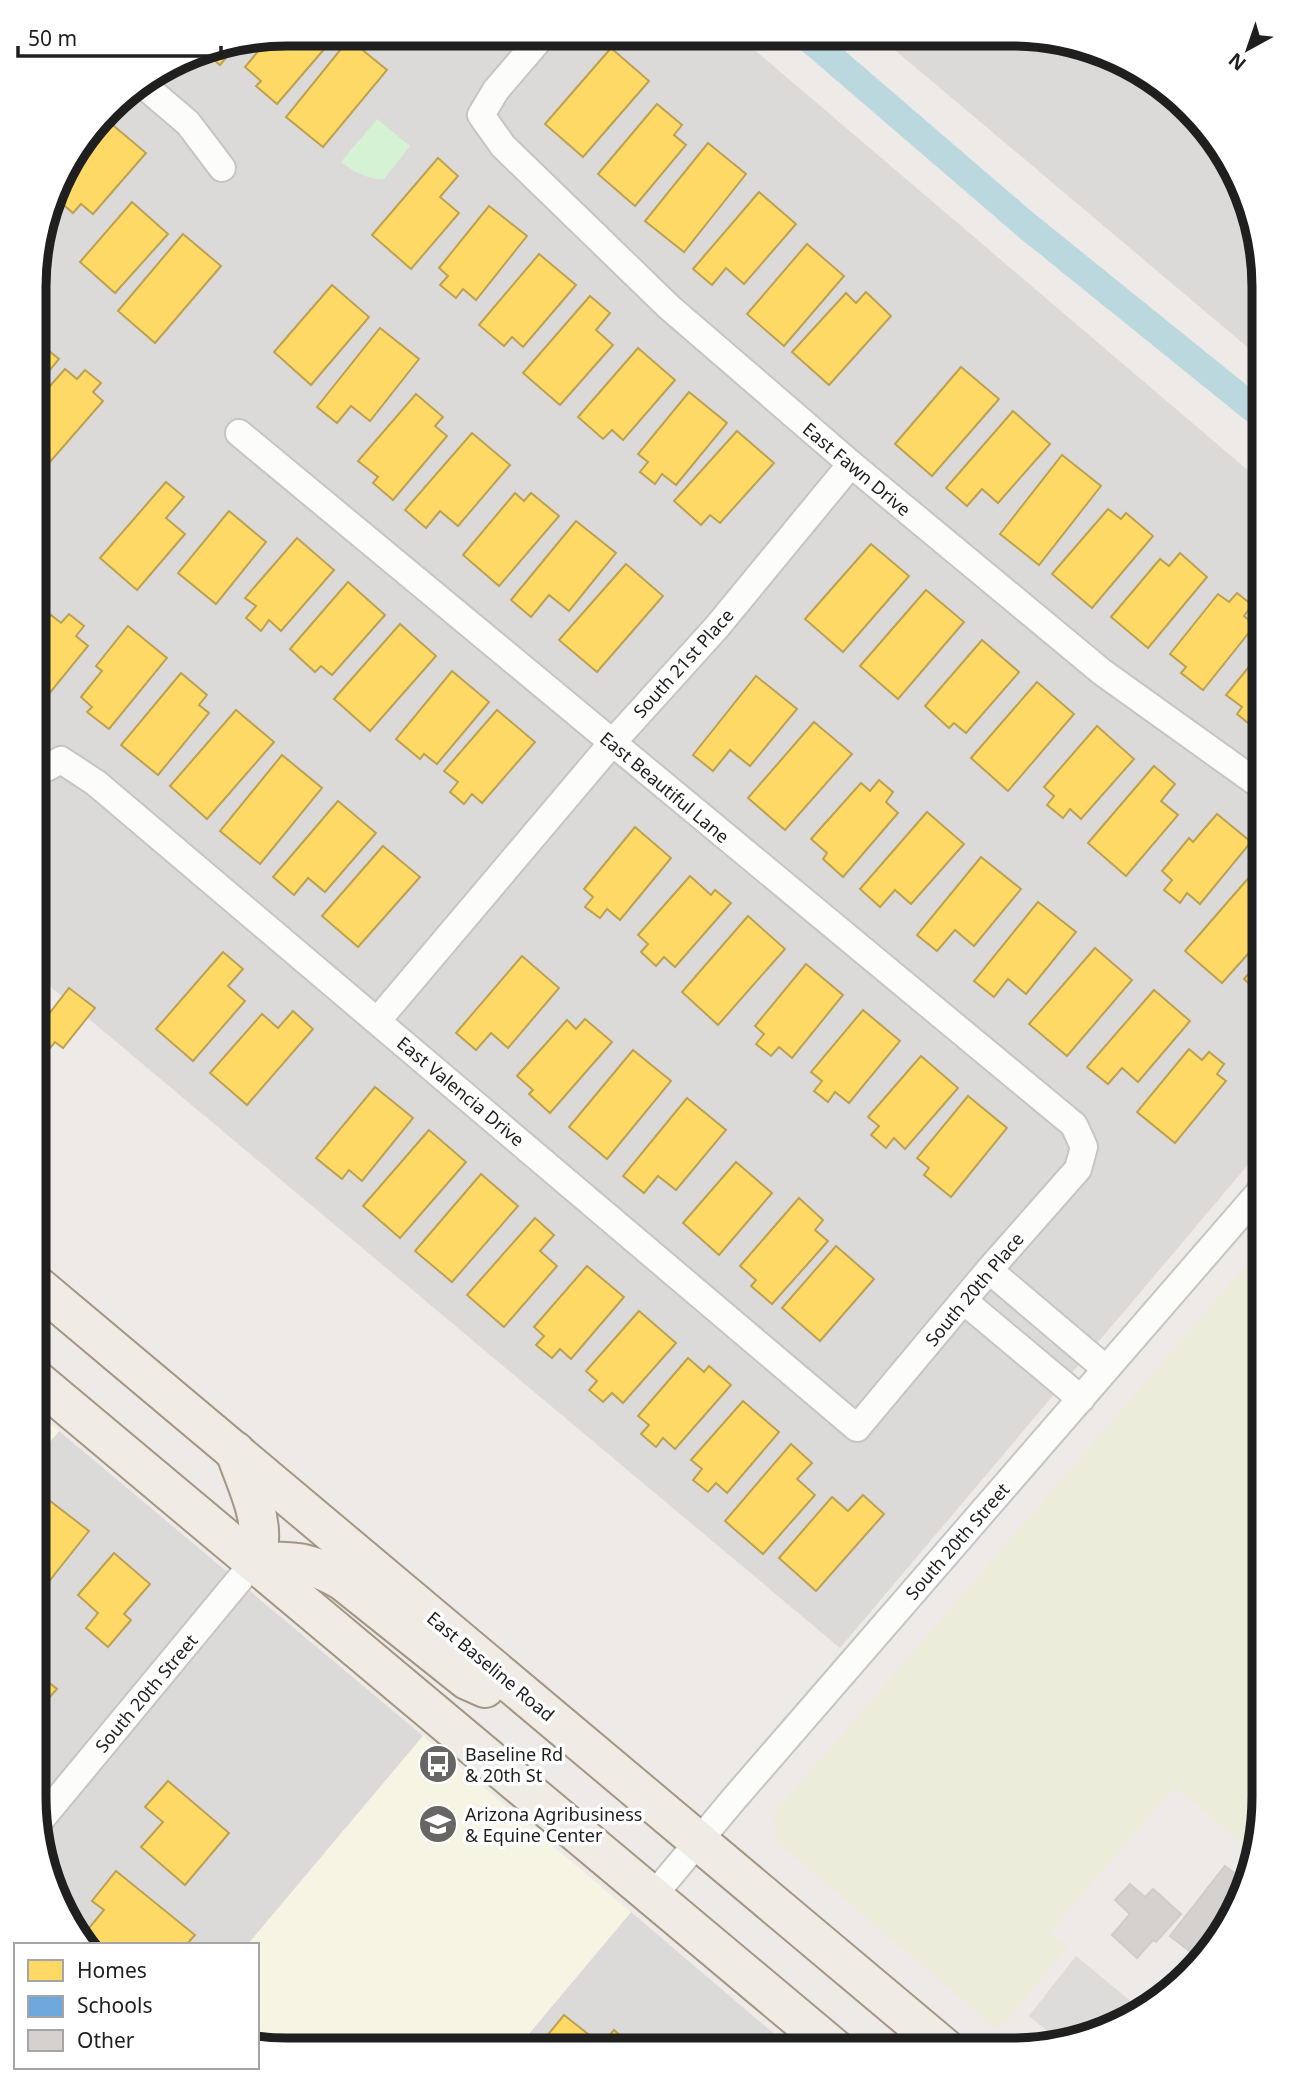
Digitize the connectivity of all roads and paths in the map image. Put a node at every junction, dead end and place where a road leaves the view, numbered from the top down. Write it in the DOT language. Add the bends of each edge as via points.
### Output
graph roads {
  1 [pos="534,46"];
  2 [pos="149,89"];
  3 [pos="222,168"];
  4 [pos="239,433"];
  5 [pos="851,464"];
  6 [pos="612,743"];
  7 [pos="46,768"];
  8 [pos="1252,779"];
  9 [pos="378,1020"];
  10 [pos="1084,1147"];
  11 [pos="1251,1201"];
  12 [pos="989,1270"];
  13 [pos="46,1293"];
  14 [pos="964,1301"];
  15 [pos="1106,1369"];
  16 [pos="46,1388"];
  17 [pos="1081,1399"];
  18 [pos="857,1428"];
  19 [pos="235,1451"];
  20 [pos="254,1562"];
  21 [pos="552,1717"];
  22 [pos="46,1813"];
  23 [pos="698,1842"];
  24 [pos="653,1896"];
  25 [pos="822,2038"];
  26 [pos="933,2038"];
  1 -- 5 [label="street, East Fawn Drive" via="481,115 503,146 669,307"];
  2 -- 3 [label="street" via="188,123"];
  4 -- 6 [label="street, East Beautiful Lane"];
  5 -- 6 [label="street, South 21st Place" via="716,628"];
  5 -- 8 [label="street, East Fawn Drive" via="1102,672"];
  6 -- 9 [label="street, South 21st Place"];
  6 -- 10 [label="street, East Beautiful Lane" via="1074,1125"];
  7 -- 9 [label="street, East Valencia Drive" via="61,760 96,783"];
  9 -- 18 [label="street, East Valencia Drive"];
  10 -- 12 [label="street, South 20th Place" via="1078,1169"];
  11 -- 15 [label="street, South 20th Street"];
  12 -- 14 [label="street, South 20th Place"];
  12 -- 15 [label="street"];
  13 -- 19 [label="main road, East Baseline Road"];
  14 -- 17 [label="street"];
  14 -- 18 [label="street, South 20th Place"];
  15 -- 17 [label="street, South 20th Street"];
  16 -- 20 [label="main road"];
  17 -- 23 [label="street, South 20th Street"];
  19 -- 20 [label="main road" via="257,1524"];
  19 -- 21 [label="main road, East Baseline Road"];
  20 -- 21 [label="main road" via="314,1565 343,1581 467,1680"];
  20 -- 22 [label="street, South 20th Street"];
  20 -- 24 [label="main road"];
  21 -- 23 [label="main road, East Baseline Road"];
  23 -- 24 [label="street, South 20th Street"];
  23 -- 26 [label="main road, East Baseline Road"];
  24 -- 25 [label="main road"];
}
